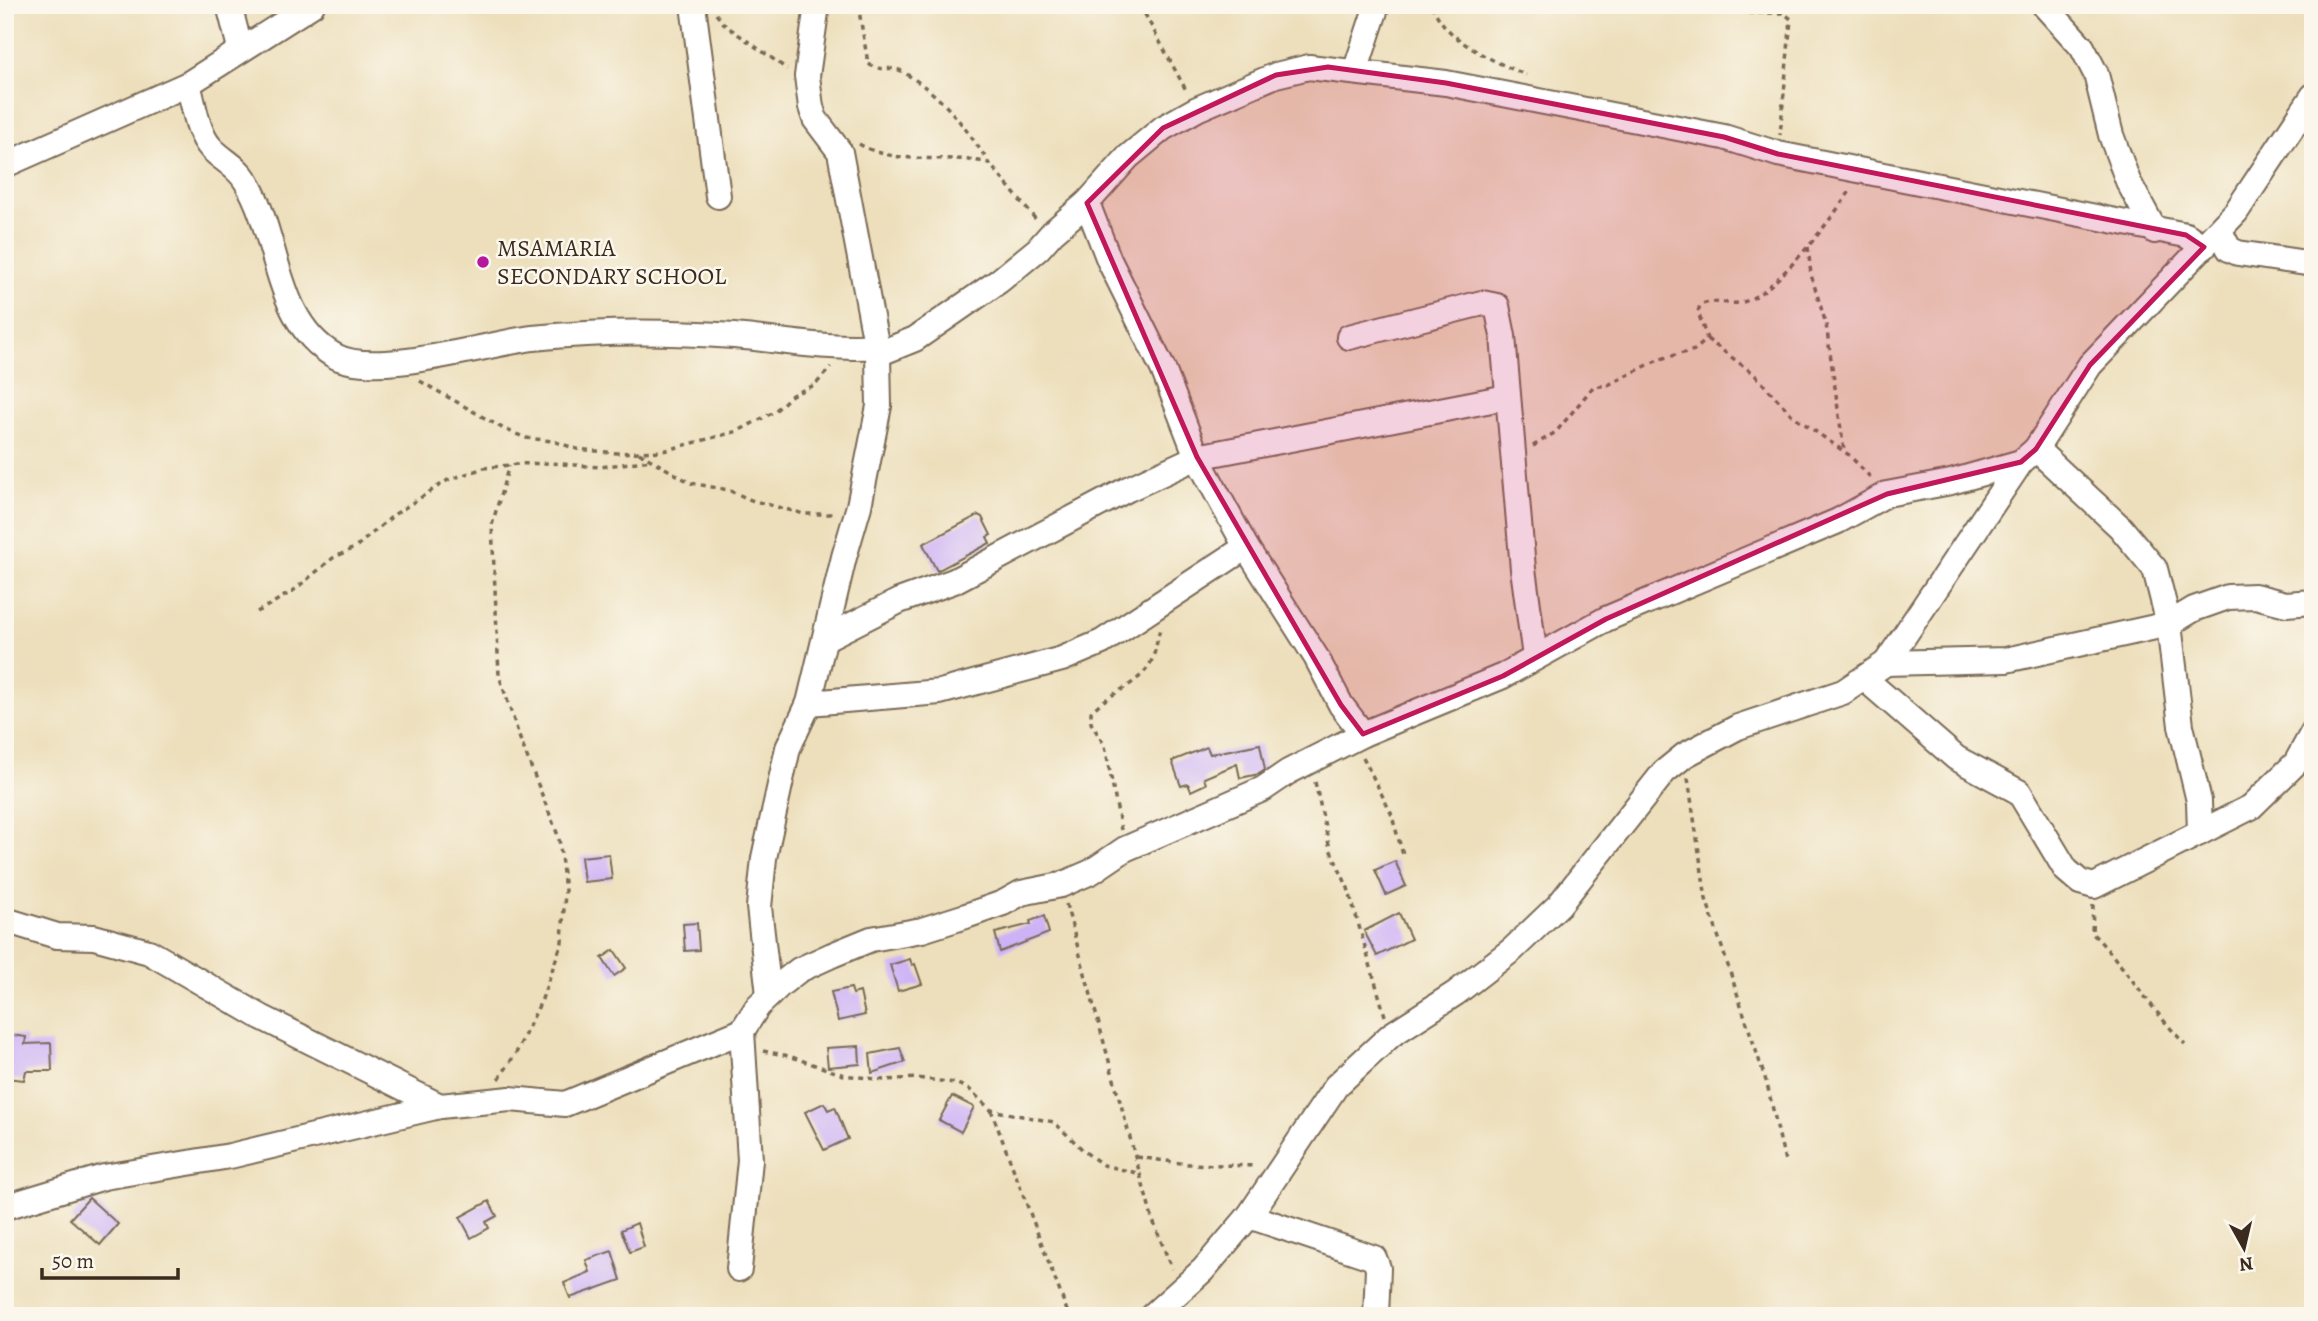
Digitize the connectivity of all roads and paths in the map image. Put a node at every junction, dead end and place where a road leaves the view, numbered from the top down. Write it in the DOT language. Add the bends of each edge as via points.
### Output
graph roads {
  1 [pos="229,5"];
  2 [pos="312,5"];
  3 [pos="693,5"];
  4 [pos="707,5"];
  5 [pos="817,5"];
  6 [pos="858,5"];
  7 [pos="1140,5"];
  8 [pos="1377,5"];
  9 [pos="1432,5"];
  10 [pos="2044,5"];
  11 [pos="1748,13"];
  12 [pos="240,48"];
  13 [pos="1355,72"];
  14 [pos="1528,76"];
  15 [pos="188,84"];
  16 [pos="808,94"];
  17 [pos="2313,96"];
  18 [pos="1197,109"];
  19 [pos="856,142"];
  20 [pos="1779,154"];
  21 [pos="989,163"];
  22 [pos="5,165"];
  23 [pos="1863,172"];
  24 [pos="718,196"];
  25 [pos="1087,203"];
  26 [pos="2155,231"];
  27 [pos="1053,232"];
  28 [pos="2212,239"];
  29 [pos="1808,247"];
  30 [pos="2313,264"];
  31 [pos="1349,337"];
  32 [pos="1707,339"];
  33 [pos="869,349"];
  34 [pos="419,380"];
  35 [pos="1507,397"];
  36 [pos="637,452"];
  37 [pos="1845,452"];
  38 [pos="1514,456"];
  39 [pos="2028,456"];
  40 [pos="1197,457"];
  41 [pos="651,460"];
  42 [pos="509,465"];
  43 [pos="1887,495"];
  44 [pos="857,516"];
  45 [pos="1245,547"];
  46 [pos="1175,595"];
  47 [pos="2313,602"];
  48 [pos="257,612"];
  49 [pos="2169,624"];
  50 [pos="826,639"];
  51 [pos="1535,657"];
  52 [pos="1886,663"];
  53 [pos="1865,678"];
  54 [pos="809,702"];
  55 [pos="2313,732"];
  56 [pos="1358,737"];
  57 [pos="1685,755"];
  58 [pos="1312,760"];
  59 [pos="2200,833"];
  60 [pos="1125,849"];
  61 [pos="1404,858"];
  62 [pos="1061,885"];
  63 [pos="2094,886"];
  64 [pos="5,920"];
  65 [pos="769,995"];
  66 [pos="1391,1035"];
  67 [pos="743,1038"];
  68 [pos="2185,1044"];
  69 [pos="484,1102"];
  70 [pos="440,1106"];
  71 [pos="991,1110"];
  72 [pos="1137,1157"];
  73 [pos="1785,1161"];
  74 [pos="1285,1167"];
  75 [pos="1141,1174"];
  76 [pos="5,1207"];
  77 [pos="1249,1216"];
  78 [pos="738,1269"];
  79 [pos="1180,1287"];
  80 [pos="1069,1316"];
  81 [pos="1152,1316"];
  82 [pos="1376,1316"];
  1 -- 12 [label="street"];
  2 -- 12 [label="street"];
  3 -- 24 [label="street"];
  4 -- 16 [label="path" via="725,24 788,70"];
  5 -- 16 [label="street"];
  6 -- 21 [label="path" via="868,63 881,71 901,71 944,101"];
  7 -- 18 [label="path"];
  8 -- 13 [label="street"];
  9 -- 14 [label="path" via="1438,20 1456,37"];
  10 -- 26 [label="street" via="2082,47 2096,74 2110,135"];
  11 -- 20 [label="path" via="1784,13 1791,19"];
  12 -- 15 [label="street"];
  13 -- 18 [label="street" via="1309,67 1276,75"];
  13 -- 20 [label="street" via="1447,83 1665,125"];
  15 -- 22 [label="street"];
  15 -- 33 [label="street" via="205,141 246,181 303,329 351,364 581,334 732,336"];
  16 -- 33 [label="street" via="816,120 840,152"];
  17 -- 28 [label="street" via="2236,212"];
  18 -- 25 [label="street" via="1163,128 1128,157"];
  19 -- 21 [label="path" via="887,156"];
  20 -- 23 [label="street"];
  21 -- 27 [label="path" via="1044,229"];
  23 -- 26 [label="street" via="1987,193"];
  23 -- 29 [label="path"];
  25 -- 27 [label="street"];
  25 -- 40 [label="street" via="1109,260 1163,369"];
  26 -- 28 [label="street"];
  27 -- 33 [label="street" via="1038,249 915,339"];
  28 -- 30 [label="street" via="2238,253"];
  28 -- 39 [label="street" via="2090,365"];
  29 -- 32 [label="path" via="1754,296 1742,302 1700,305"];
  29 -- 37 [label="path" via="1826,324"];
  31 -- 35 [label="street" via="1493,304 1500,314"];
  32 -- 37 [label="path" via="1754,374 1792,415"];
  32 -- 38 [label="path" via="1695,350 1593,387 1556,432"];
  33 -- 36 [label="path" via="738,431 699,444"];
  33 -- 44 [label="street" via="879,406"];
  34 -- 36 [label="path" via="526,438 577,449"];
  35 -- 38 [label="street"];
  35 -- 40 [label="street"];
  36 -- 41 [label="path"];
  37 -- 43 [label="path"];
  38 -- 51 [label="street"];
  39 -- 43 [label="street" via="1951,482"];
  39 -- 49 [label="street" via="2120,527 2155,569"];
  39 -- 52 [label="street"];
  40 -- 45 [label="street"];
  40 -- 50 [label="street" via="954,581 899,601"];
  41 -- 42 [label="path" via="600,467"];
  41 -- 44 [label="path" via="691,483 795,512"];
  42 -- 48 [label="path" via="448,480"];
  42 -- 69 [label="path" via="492,526 499,675 559,838 565,891 562,942 542,999 516,1053"];
  43 -- 51 [label="street" via="1838,521 1606,619"];
  44 -- 50 [label="street"];
  45 -- 46 [label="street"];
  45 -- 56 [label="street" via="1316,657"];
  46 -- 54 [label="street" via="1102,642 1062,659 940,692"];
  46 -- 60 [label="path" via="1145,672 1103,698 1091,712 1091,723 1105,746"];
  47 -- 49 [label="street" via="2286,604 2255,596 2228,597"];
  49 -- 52 [label="street" via="2006,660"];
  49 -- 59 [label="street" via="2182,726 2199,801"];
  50 -- 54 [label="street"];
  51 -- 56 [label="street" via="1503,676"];
  52 -- 53 [label="street"];
  53 -- 57 [label="street" via="1843,692 1738,727"];
  53 -- 63 [label="street" via="1956,758 2019,792 2066,870"];
  54 -- 65 [label="street" via="788,748 764,858 759,906"];
  55 -- 59 [label="street" via="2296,763 2251,807"];
  56 -- 58 [label="street"];
  56 -- 61 [label="path" via="1382,790"];
  57 -- 66 [label="street" via="1664,772 1559,905 1513,949"];
  57 -- 73 [label="path" via="1706,899 1767,1084"];
  58 -- 60 [label="street" via="1264,789"];
  58 -- 66 [label="path" via="1330,849 1348,888"];
  59 -- 63 [label="street"];
  60 -- 62 [label="street"];
  62 -- 65 [label="street" via="1021,892 1003,903 922,930 871,939 799,970"];
  62 -- 72 [label="path"];
  63 -- 68 [label="path" via="2092,933"];
  64 -- 70 [label="street" via="57,936 94,937 149,952 261,1017"];
  65 -- 67 [label="street"];
  66 -- 74 [label="street" via="1336,1086"];
  67 -- 69 [label="street" via="565,1104 510,1099"];
  67 -- 71 [label="path" via="844,1075 955,1083 969,1089"];
  67 -- 78 [label="street" via="750,1160"];
  69 -- 70 [label="street"];
  70 -- 76 [label="street" via="230,1156 104,1177"];
  71 -- 75 [label="path" via="1054,1122 1103,1165"];
  71 -- 80 [label="path"];
  72 -- 74 [label="path" via="1188,1164"];
  72 -- 75 [label="path"];
  74 -- 77 [label="street"];
  75 -- 79 [label="path" via="1152,1218"];
  77 -- 79 [label="street" via="1203,1270"];
  77 -- 82 [label="street" via="1374,1258 1378,1268"];
  79 -- 81 [label="street"];
}
